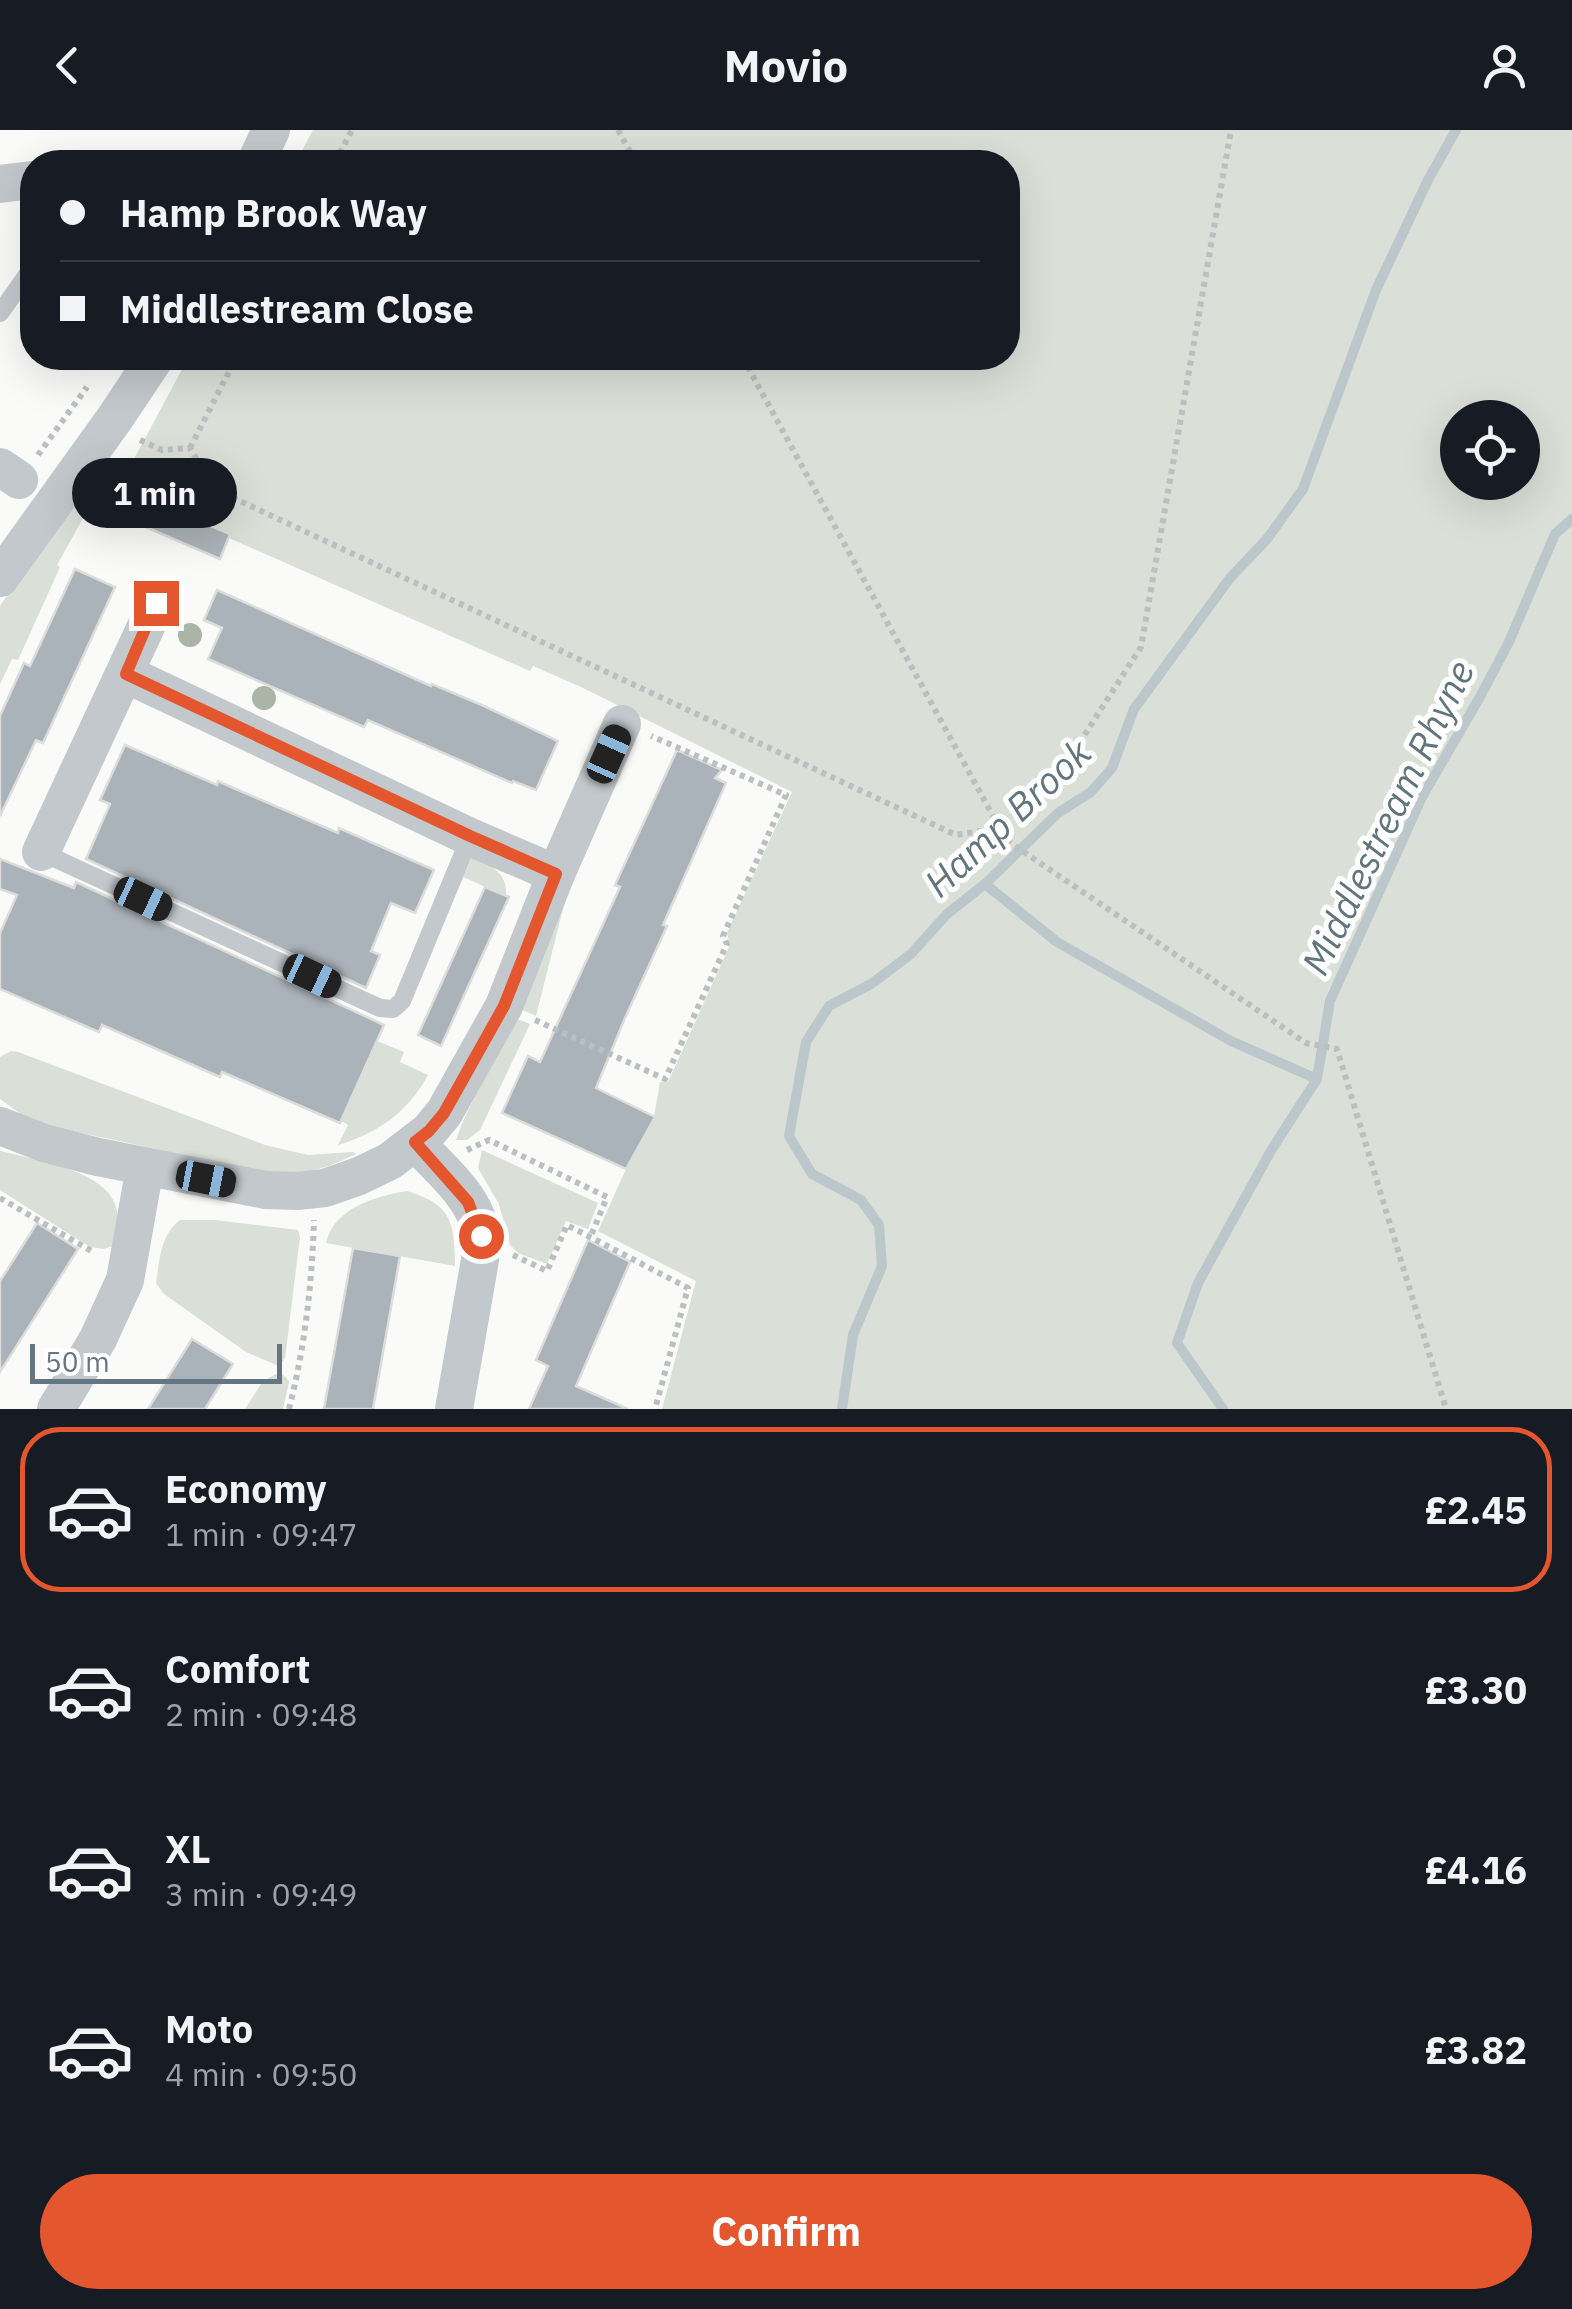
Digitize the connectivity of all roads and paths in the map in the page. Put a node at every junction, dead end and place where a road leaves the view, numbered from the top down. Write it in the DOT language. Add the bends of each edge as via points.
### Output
graph roads {
  1 [pos="1231,130"];
  2 [pos="20,285"];
  3 [pos="0,313"];
  4 [pos="147,370"];
  5 [pos="230,370"];
  6 [pos="750,370"];
  7 [pos="87,386"];
  8 [pos="109,426"];
  9 [pos="190,448"];
  10 [pos="10,474"];
  11 [pos="0,578"];
  12 [pos="156,603"];
  13 [pos="126,674"];
  14 [pos="622,724"];
  15 [pos="1000,828"];
  16 [pos="470,836"];
  17 [pos="41,852"];
  18 [pos="556,874"];
  19 [pos="504,1006"];
  20 [pos="0,1126"];
  21 [pos="425,1153"];
  22 [pos="145,1167"];
  23 [pos="316,1189"];
  24 [pos="0,1198"];
  25 [pos="590,1238"];
  26 [pos="505,1251"];
  27 [pos="126,1272"];
  28 [pos="56,1409"];
  29 [pos="289,1409"];
  30 [pos="454,1409"];
  31 [pos="655,1409"];
  32 [pos="1446,1409"];
  1 -- 15 [label="path" via="1141,647 1058,776"];
  2 -- 3 [label="lane"];
  4 -- 8 [label="street"];
  5 -- 9 [label="path"];
  6 -- 15 [label="path"];
  7 -- 10 [label="path"];
  8 -- 9 [label="path" via="162,450"];
  8 -- 11 [label="street"];
  9 -- 15 [label="path" via="214,489 956,835"];
  12 -- 13 [label="street"];
  13 -- 16 [label="street"];
  13 -- 17 [label="street"];
  14 -- 18 [label="street"];
  14 -- 19 [label="path" via="786,795 723,936 727,944 665,1079"];
  15 -- 32 [label="path" via="1006,840 1306,1043 1337,1049"];
  16 -- 17 [label="lane" via="402,1001 393,1008 380,1008"];
  16 -- 18 [label="street"];
  18 -- 19 [label="street"];
  19 -- 21 [label="street" via="429,1131"];
  20 -- 22 [label="street"];
  21 -- 23 [label="street"];
  21 -- 25 [label="path" via="490,1140 607,1197"];
  21 -- 30 [label="street" via="468,1202 481,1236"];
  22 -- 23 [label="street" via="266,1190"];
  22 -- 27 [label="street"];
  23 -- 29 [label="path" via="313,1271"];
  24 -- 27 [label="path"];
  25 -- 26 [label="path" via="567,1226 546,1271"];
  25 -- 31 [label="path" via="688,1288"];
  27 -- 28 [label="street" via="98,1339"];
}
